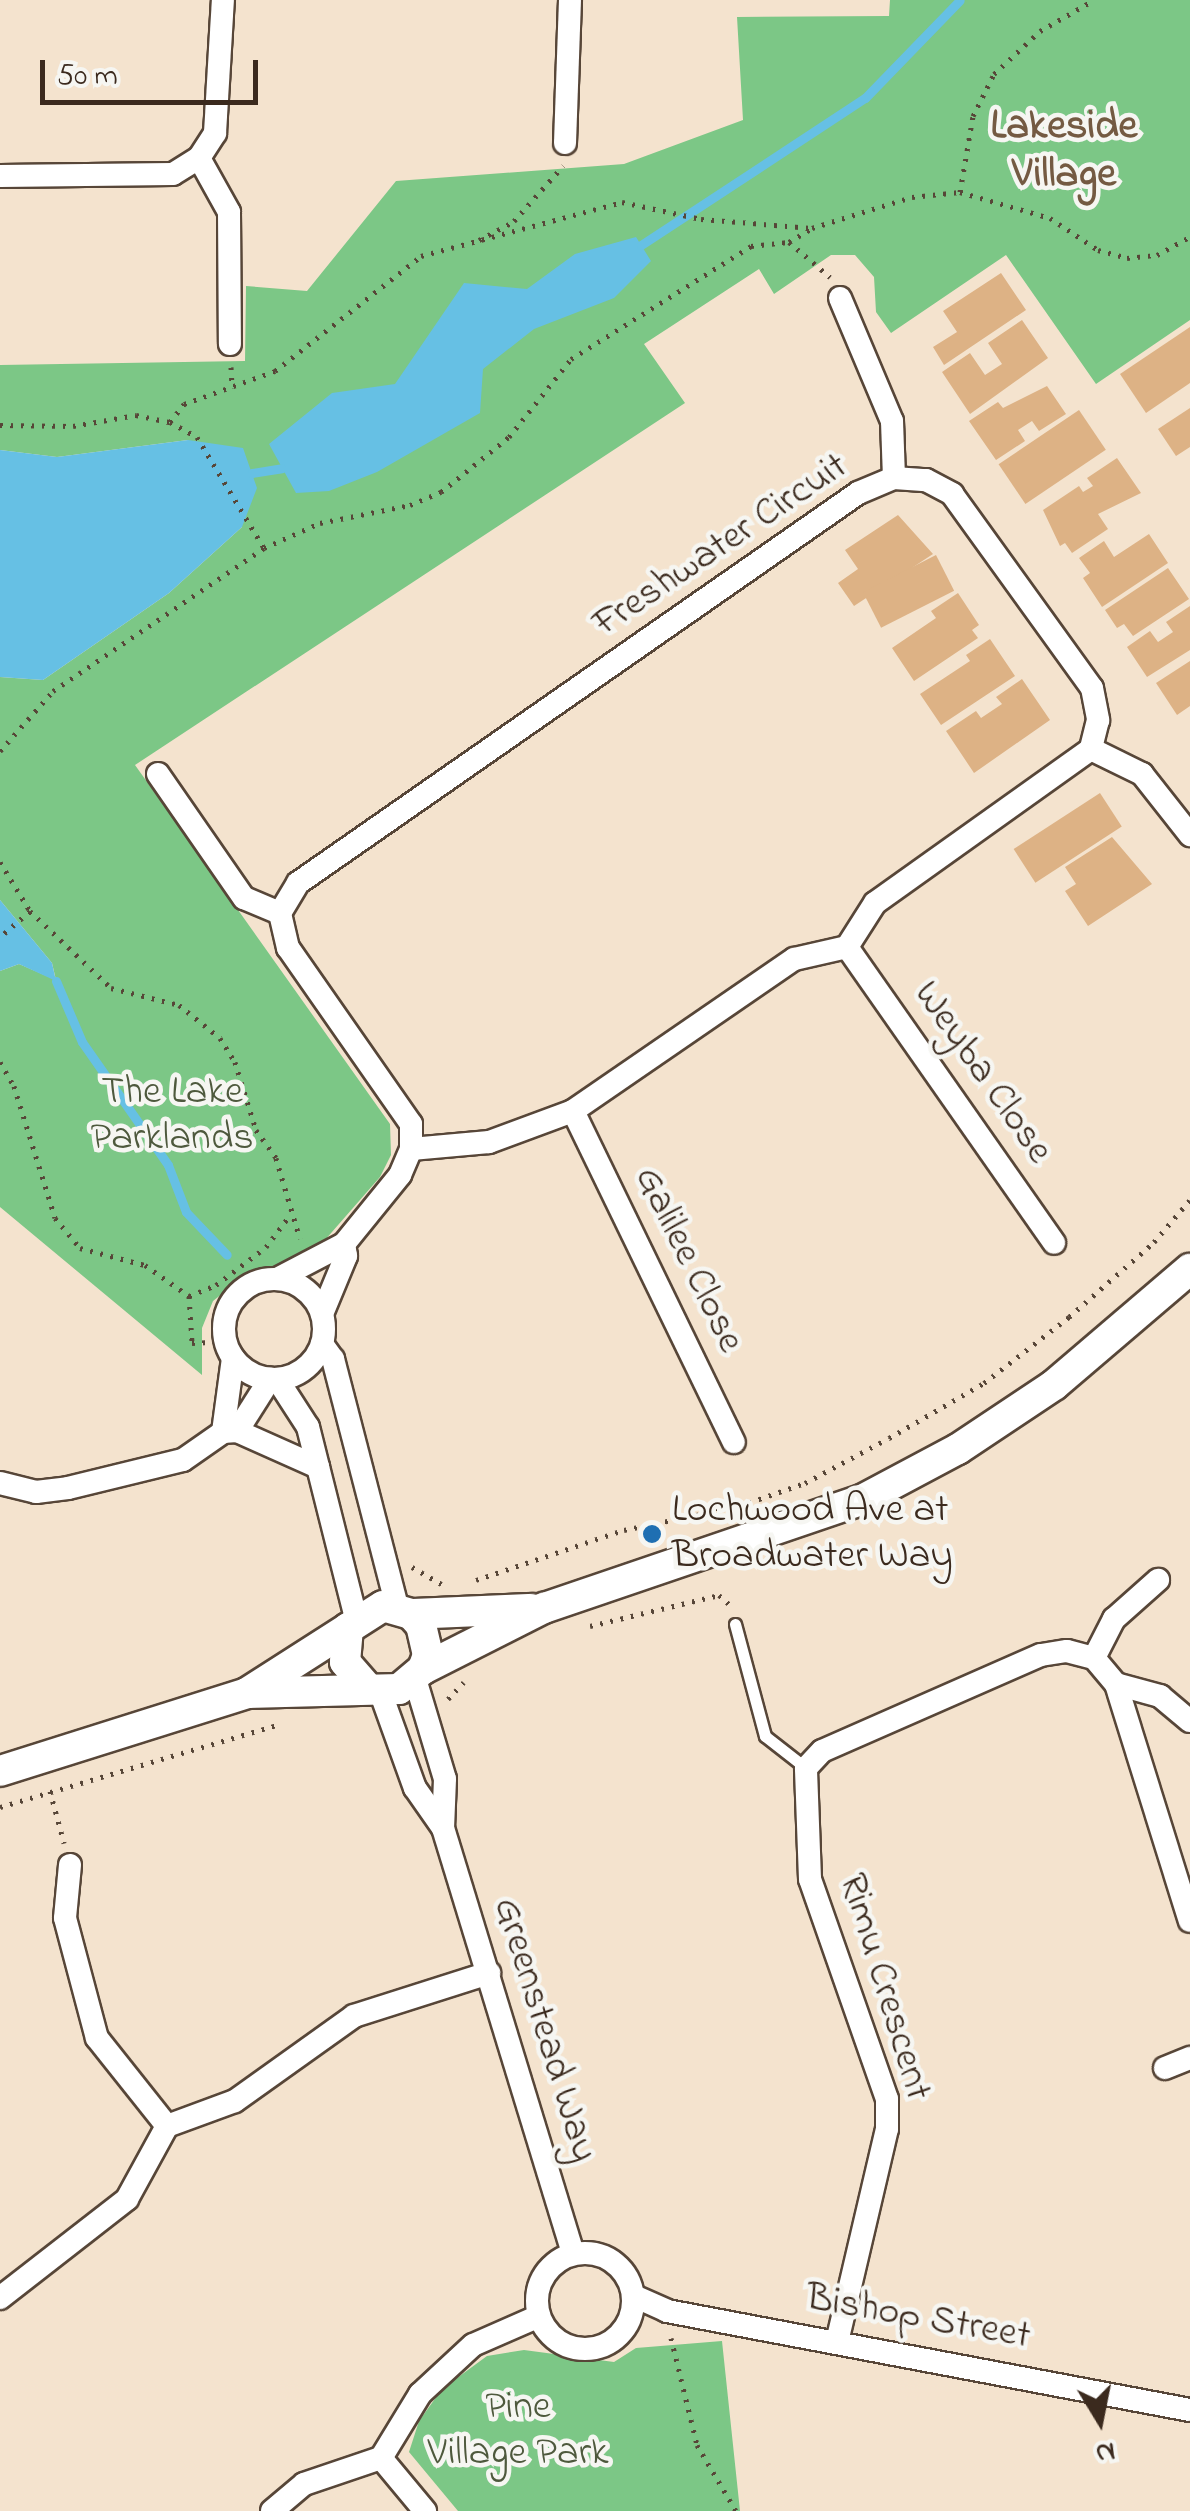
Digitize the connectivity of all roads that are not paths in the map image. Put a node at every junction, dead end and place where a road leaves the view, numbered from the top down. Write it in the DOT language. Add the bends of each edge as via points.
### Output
graph roads {
  1 [pos="222,0"];
  2 [pos="570,0"];
  3 [pos="565,144"];
  4 [pos="199,158"];
  5 [pos="0,176"];
  6 [pos="840,298"];
  7 [pos="230,344"];
  8 [pos="894,478"];
  9 [pos="1091,750"];
  10 [pos="158,774"];
  11 [pos="1190,835"];
  12 [pos="280,913"];
  13 [pos="848,947"];
  14 [pos="573,1112"];
  15 [pos="411,1149"];
  16 [pos="1054,1243"];
  17 [pos="344,1244"];
  18 [pos="1190,1269"];
  19 [pos="278,1278"];
  20 [pos="322,1314"];
  21 [pos="322,1344"];
  22 [pos="225,1356"];
  23 [pos="274,1379"];
  24 [pos="230,1432"];
  25 [pos="734,1442"];
  26 [pos="318,1466"];
  27 [pos="0,1483"];
  28 [pos="1158,1580"];
  29 [pos="544,1608"];
  30 [pos="404,1611"];
  31 [pos="352,1623"];
  32 [pos="735,1624"];
  33 [pos="1094,1658"];
  34 [pos="419,1674"];
  35 [pos="1116,1684"];
  36 [pos="374,1689"];
  37 [pos="247,1693"];
  38 [pos="1190,1721"];
  39 [pos="806,1768"];
  40 [pos="0,1771"];
  41 [pos="443,1828"];
  42 [pos="70,1865"];
  43 [pos="1189,1916"];
  44 [pos="489,1972"];
  45 [pos="1190,2058"];
  46 [pos="1165,2068"];
  47 [pos="168,2126"];
  48 [pos="573,2253"];
  49 [pos="634,2296"];
  50 [pos="0,2298"];
  51 [pos="539,2316"];
  52 [pos="838,2342"];
  53 [pos="1190,2410"];
  54 [pos="382,2458"];
  55 [pos="272,2511"];
  56 [pos="426,2511"];
  1 -- 4 [label="street" via="215,133"];
  2 -- 3 [label="street"];
  4 -- 5 [label="street" via="174,174"];
  4 -- 7 [label="street" via="229,212"];
  6 -- 8 [label="street" via="892,421"];
  8 -- 9 [label="street, Freshwater Circuit" via="926,480 952,494 1092,688 1098,720"];
  8 -- 12 [label="street, Freshwater Circuit" via="858,492 298,883"];
  9 -- 11 [label="street" via="1142,774"];
  9 -- 13 [label="street" via="875,903"];
  10 -- 12 [label="street" via="244,898"];
  12 -- 15 [label="street" via="288,948 411,1124"];
  13 -- 14 [label="street" via="794,958"];
  13 -- 16 [label="street, Weyba Close"];
  14 -- 15 [label="street" via="489,1142"];
  14 -- 25 [label="street, Galilee Close"];
  15 -- 17 [label="street" via="400,1174"];
  17 -- 19 [label="street"];
  17 -- 20 [label="street" via="346,1256"];
  18 -- 29 [label="street" via="1054,1385 894,1483 766,1538"];
  19 -- 20 [label="street" via="306,1289"];
  19 -- 22 [label="street" via="250,1285 230,1304"];
  20 -- 21 [label="street"];
  21 -- 23 [label="street" via="305,1368"];
  21 -- 30 [label="street" via="333,1359 385,1566"];
  22 -- 23 [label="street"];
  22 -- 24 [label="street" via="219,1422"];
  23 -- 24 [label="street"];
  23 -- 26 [label="street" via="308,1427"];
  24 -- 26 [label="street"];
  24 -- 27 [label="street" via="156,1470 36,1492"];
  26 -- 31 [label="street"];
  28 -- 33 [label="street" via="1114,1620"];
  29 -- 30 [label="street"];
  29 -- 34 [label="street"];
  30 -- 31 [label="street"];
  30 -- 34 [label="street" via="428,1639"];
  31 -- 36 [label="street" via="345,1662"];
  31 -- 37 [label="street"];
  32 -- 39 [label="lane" via="766,1736"];
  33 -- 35 [label="street"];
  33 -- 39 [label="street" via="1066,1651 1041,1655 822,1751"];
  34 -- 36 [label="street"];
  34 -- 41 [label="street, Greenstead Way" via="445,1779"];
  35 -- 38 [label="street" via="1160,1696"];
  35 -- 43 [label="street"];
  36 -- 37 [label="street"];
  36 -- 41 [label="street, Greenstead Way" via="416,1788"];
  37 -- 40 [label="street"];
  39 -- 52 [label="street, Rimu Crescent" via="810,1880 886,2099 887,2129"];
  41 -- 44 [label="street, Greenstead Way"];
  42 -- 47 [label="street" via="65,1918 97,2038"];
  44 -- 47 [label="street" via="354,2016 235,2101"];
  44 -- 48 [label="street, Greenstead Way"];
  45 -- 46 [label="street"];
  47 -- 50 [label="street" via="127,2199"];
  48 -- 49 [label="street" via="606,2256 630,2280"];
  48 -- 51 [label="street" via="542,2277"];
  49 -- 51 [label="street" via="625,2329 596,2349 561,2343"];
  49 -- 52 [label="street, Bishop Street" via="667,2311"];
  51 -- 54 [label="street" via="473,2346 420,2394"];
  52 -- 53 [label="street, Bishop Street"];
  54 -- 55 [label="street" via="304,2484"];
  54 -- 56 [label="street"];
}
